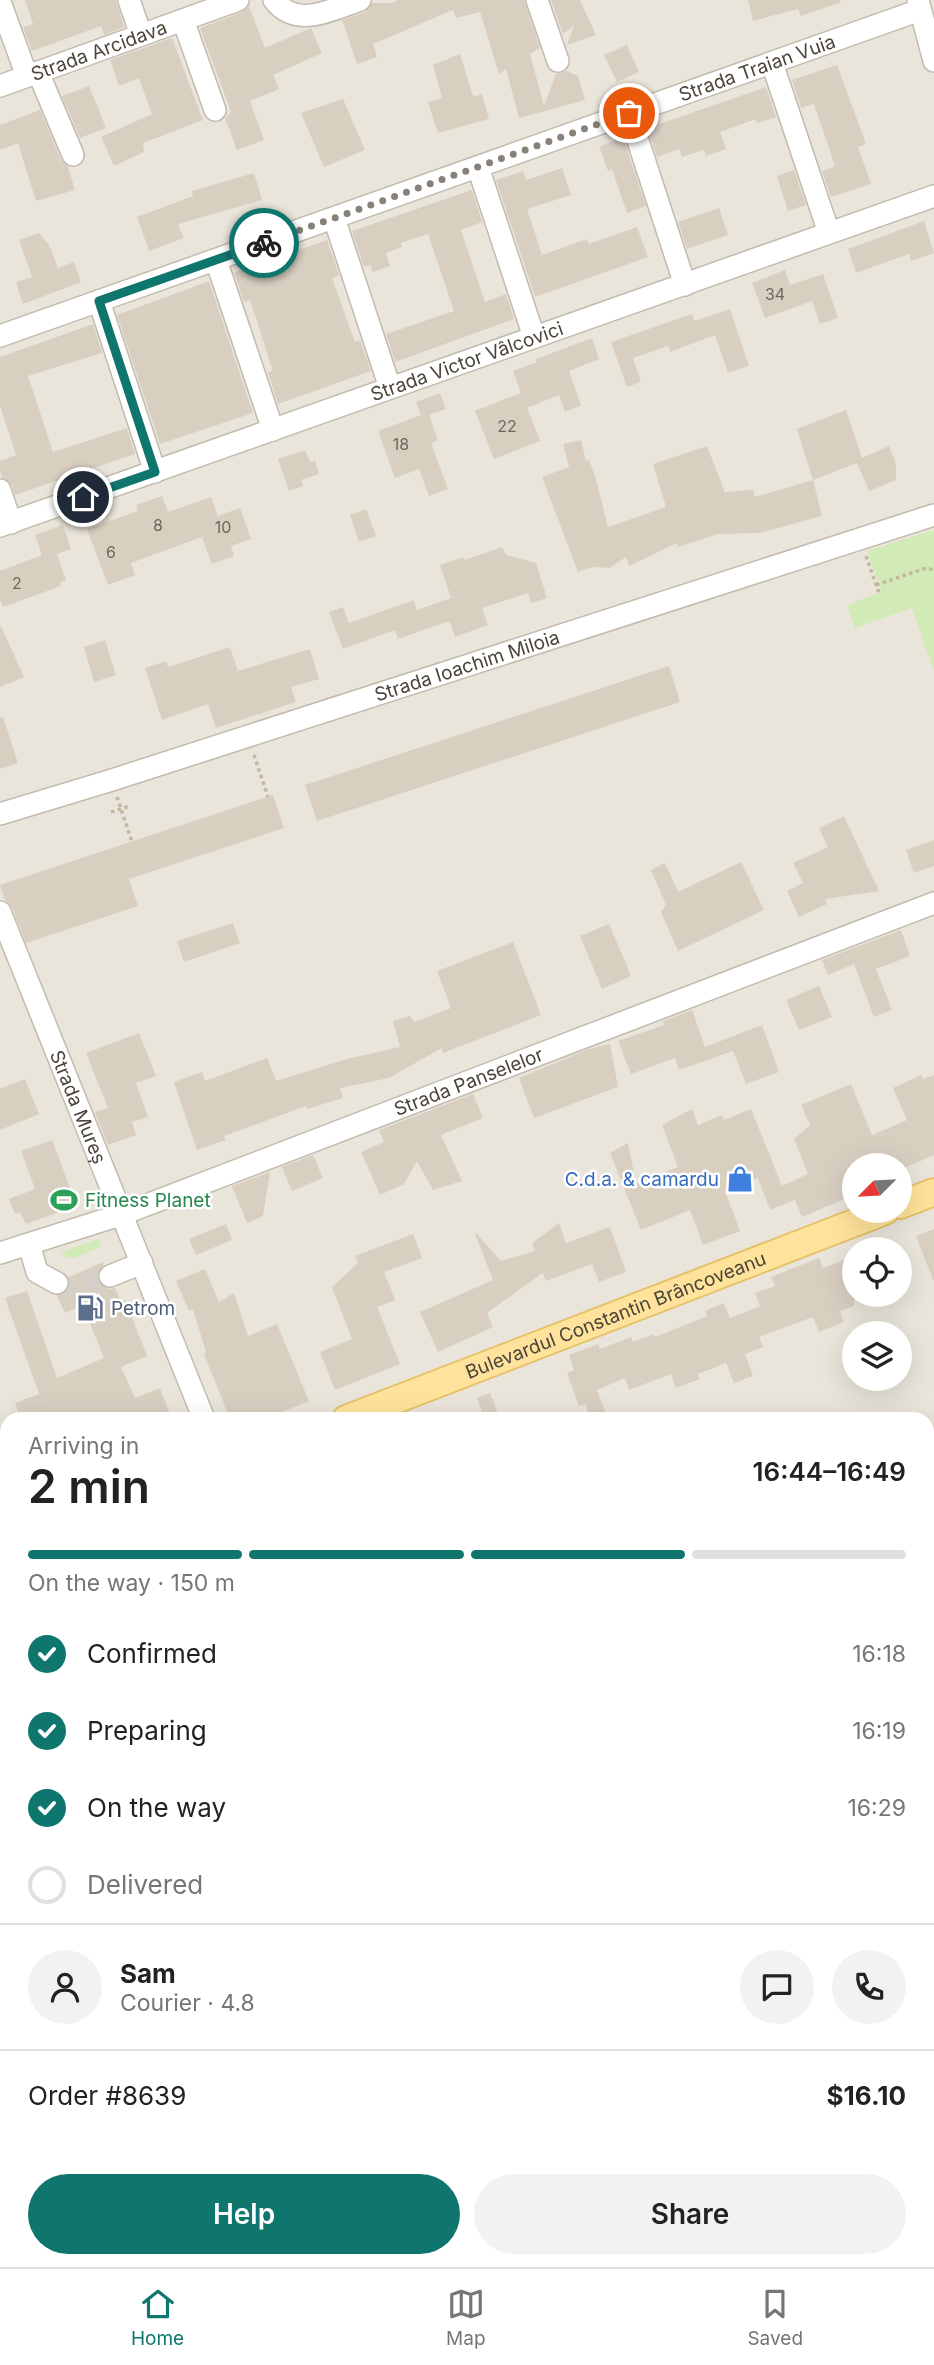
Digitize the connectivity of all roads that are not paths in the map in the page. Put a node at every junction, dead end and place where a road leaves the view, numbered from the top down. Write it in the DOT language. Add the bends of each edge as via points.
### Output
graph roads {
  1 [pos="129,0"];
  2 [pos="238,0"];
  3 [pos="274,0"];
  4 [pos="359,0"];
  5 [pos="537,0"];
  6 [pos="0,2"];
  7 [pos="919,5"];
  8 [pos="183,20"];
  9 [pos="141,35"];
  10 [pos="558,61"];
  11 [pos="934,61"];
  12 [pos="772,63"];
  13 [pos="32,74"];
  14 [pos="0,86"];
  15 [pos="215,110"];
  16 [pos="629,113"];
  17 [pos="73,155"];
  18 [pos="478,167"];
  19 [pos="934,196"];
  20 [pos="334,218"];
  21 [pos="829,233"];
  22 [pos="216,260"];
  23 [pos="684,285"];
  24 [pos="99,301"];
  25 [pos="0,336"];
  26 [pos="534,337"];
  27 [pos="390,388"];
  28 [pos="273,430"];
  29 [pos="155,472"];
  30 [pos="0,490"];
  31 [pos="934,515"];
  32 [pos="5,525"];
  33 [pos="0,814"];
  34 [pos="934,903"];
  35 [pos="0,912"];
  36 [pos="934,1192"];
  37 [pos="912,1200"];
  38 [pos="123,1214"];
  39 [pos="854,1223"];
  40 [pos="29,1244"];
  41 [pos="0,1253"];
  42 [pos="142,1263"];
  43 [pos="110,1276"];
  44 [pos="57,1283"];
  45 [pos="201,1412"];
  46 [pos="364,1412"];
  1 -- 9 [label="street"];
  2 -- 8 [label="street, Strada Arcidava"];
  3 -- 4 [label="street" via="290,14 303,17"];
  5 -- 10 [label="street"];
  6 -- 13 [label="street"];
  7 -- 11 [label="street"];
  7 -- 12 [label="street, Strada Traian Vuia"];
  8 -- 9 [label="street, Strada Arcidava"];
  8 -- 15 [label="street"];
  9 -- 13 [label="street, Strada Arcidava"];
  12 -- 16 [label="street, Strada Traian Vuia"];
  12 -- 21 [label="street"];
  13 -- 14 [label="street, Strada Arcidava"];
  13 -- 17 [label="street"];
  16 -- 18 [label="street, Strada Traian Vuia"];
  16 -- 23 [label="street"];
  18 -- 20 [label="street, Strada Traian Vuia"];
  18 -- 26 [label="street"];
  19 -- 21 [label="street, Strada Victor Vâlcovici"];
  20 -- 22 [label="street, Strada Traian Vuia"];
  20 -- 27 [label="street"];
  21 -- 23 [label="street, Strada Victor Vâlcovici"];
  22 -- 24 [label="street, Strada Traian Vuia"];
  22 -- 28 [label="street"];
  23 -- 26 [label="street, Strada Victor Vâlcovici"];
  24 -- 25 [label="street, Strada Traian Vuia"];
  24 -- 29 [label="street"];
  26 -- 27 [label="street, Strada Victor Vâlcovici"];
  27 -- 28 [label="street, Strada Victor Vâlcovici"];
  28 -- 29 [label="street, Strada Victor Vâlcovici"];
  29 -- 32 [label="street, Strada Victor Vâlcovici"];
  30 -- 32 [label="street"];
  31 -- 33 [label="street, Strada Ioachim Miloia"];
  34 -- 38 [label="street, Strada Panselelor"];
  35 -- 38 [label="street, Strada Mureș"];
  36 -- 37 [label="main road"];
  38 -- 40 [label="street, Strada Panselelor"];
  38 -- 42 [label="street, Strada Mureș"];
  39 -- 46 [label="main road, Bulevardul Constantin Brâncoveanu"];
  40 -- 41 [label="street, Strada Panselelor"];
  40 -- 44 [label="street" via="37,1272"];
  42 -- 43 [label="street"];
  42 -- 45 [label="street, Strada Mureș"];
}
